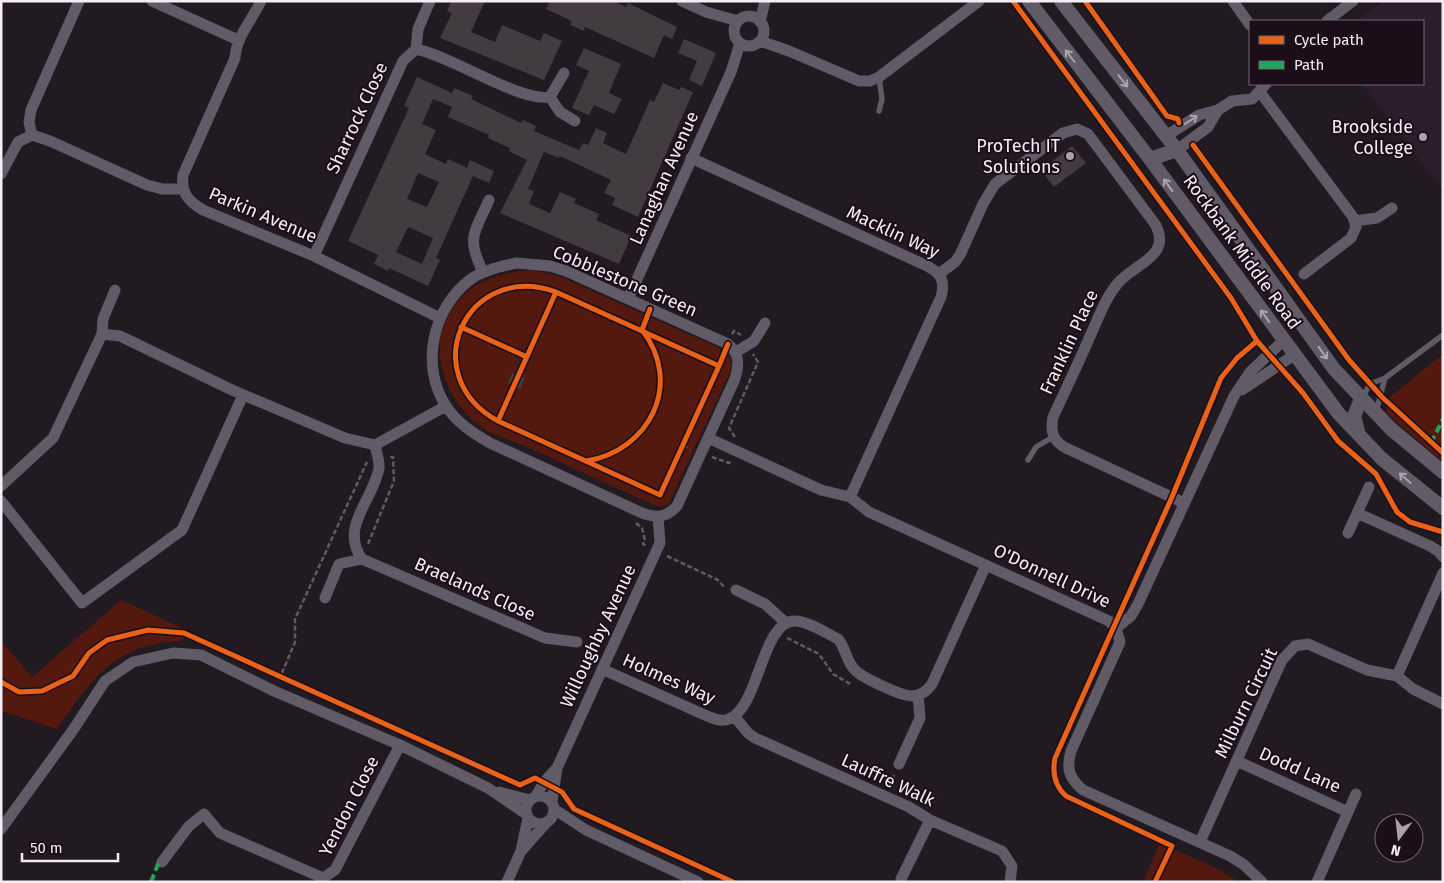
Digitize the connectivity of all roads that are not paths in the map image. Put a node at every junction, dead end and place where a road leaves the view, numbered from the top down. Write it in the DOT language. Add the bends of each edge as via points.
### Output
graph roads {
  1 [pos="80,1"];
  2 [pos="152,1"];
  3 [pos="261,1"];
  4 [pos="430,1"];
  5 [pos="682,1"];
  6 [pos="758,1"];
  7 [pos="765,1"];
  8 [pos="979,1"];
  9 [pos="1029,1"];
  10 [pos="1061,1"];
  11 [pos="1232,1"];
  12 [pos="1353,1"];
  13 [pos="706,12"];
  14 [pos="742,19"];
  15 [pos="1328,20"];
  16 [pos="1249,25"];
  17 [pos="734,32"];
  18 [pos="754,37"];
  19 [pos="238,40"];
  20 [pos="416,49"];
  21 [pos="564,73"];
  22 [pos="879,77"];
  23 [pos="1263,88"];
  24 [pos="550,97"];
  25 [pos="1218,110"];
  26 [pos="879,111"];
  27 [pos="576,121"];
  28 [pos="32,135"];
  29 [pos="1166,136"];
  30 [pos="1177,150"];
  31 [pos="691,158"];
  32 [pos="1150,159"];
  33 [pos="1,174"];
  34 [pos="183,189"];
  35 [pos="489,200"];
  36 [pos="1392,208"];
  37 [pos="1354,221"];
  38 [pos="314,256"];
  39 [pos="483,272"];
  40 [pos="939,274"];
  41 [pos="1304,274"];
  42 [pos="115,290"];
  43 [pos="628,299"];
  44 [pos="440,318"];
  45 [pos="764,323"];
  46 [pos="1307,332"];
  47 [pos="102,334"];
  48 [pos="1443,335"];
  49 [pos="1283,340"];
  50 [pos="736,352"];
  51 [pos="1294,355"];
  52 [pos="1385,378"];
  53 [pos="243,395"];
  54 [pos="1234,396"];
  55 [pos="1361,400"];
  56 [pos="446,406"];
  57 [pos="1376,414"];
  58 [pos="1359,435"];
  59 [pos="1053,437"];
  60 [pos="708,438"];
  61 [pos="375,445"];
  62 [pos="1028,460"];
  63 [pos="1443,472"];
  64 [pos="1,486"];
  65 [pos="1369,487"];
  66 [pos="850,497"];
  67 [pos="1,501"];
  68 [pos="1184,503"];
  69 [pos="1443,508"];
  70 [pos="1357,513"];
  71 [pos="658,517"];
  72 [pos="1348,532"];
  73 [pos="363,556"];
  74 [pos="1443,557"];
  75 [pos="986,565"];
  76 [pos="1443,574"];
  77 [pos="736,590"];
  78 [pos="325,598"];
  79 [pos="786,623"];
  80 [pos="1116,628"];
  81 [pos="577,642"];
  82 [pos="602,669"];
  83 [pos="1397,676"];
  84 [pos="918,695"];
  85 [pos="1443,704"];
  86 [pos="734,716"];
  87 [pos="400,745"];
  88 [pos="1237,761"];
  89 [pos="899,764"];
  90 [pos="557,768"];
  91 [pos="488,788"];
  92 [pos="1356,794"];
  93 [pos="533,798"];
  94 [pos="553,805"];
  95 [pos="1348,812"];
  96 [pos="527,816"];
  97 [pos="930,820"];
  98 [pos="548,822"];
  99 [pos="1,829"];
  100 [pos="586,830"];
  101 [pos="1200,842"];
  102 [pos="521,851"];
  103 [pos="162,862"];
  104 [pos="902,879"];
  105 [pos="324,880"];
  106 [pos="507,882"];
  107 [pos="698,882"];
  108 [pos="1010,882"];
  109 [pos="1262,882"];
  110 [pos="1316,882"];
  1 -- 28 [label="street" via="31,110"];
  2 -- 19 [label="street"];
  3 -- 19 [label="street"];
  4 -- 20 [label="street" via="418,29"];
  5 -- 13 [label="street"];
  6 -- 14 [label="street"];
  7 -- 18 [label="street, Lanaghan Avenue"];
  8 -- 22 [label="street"];
  32 -- 9 [label="street, Rockbank Middle Road, one-way"];
  10 -- 29 [label="street, Rockbank Middle Road, one-way"];
  11 -- 16 [label="street"];
  12 -- 15 [label="street"];
  13 -- 14 [label="street"];
  13 -- 17 [label="street"];
  14 -- 17 [label="street"];
  14 -- 18 [label="street"];
  17 -- 18 [label="street"];
  18 -- 22 [label="street" via="859,81"];
  18 -- 31 [label="street, Lanaghan Avenue" via="731,72"];
  19 -- 34 [label="street" via="235,58 183,175"];
  20 -- 24 [label="street" via="434,53 531,97"];
  20 -- 38 [label="street, Sharrock Close" via="403,60"];
  21 -- 24 [label="street"];
  22 -- 26 [label="lane" via="882,98"];
  23 -- 25 [label="street" via="1252,99 1232,101"];
  23 -- 37 [label="street"];
  24 -- 27 [label="street" via="560,112"];
  29 -- 25 [label="street, one-way" via="1199,115"];
  25 -- 30 [label="street" via="1208,127"];
  28 -- 33 [label="street" via="18,142"];
  28 -- 34 [label="street" via="147,185"];
  29 -- 30 [label="street, Rockbank Middle Road"];
  29 -- 32 [label="street"];
  30 -- 32 [label="street"];
  30 -- 46 [label="street, Rockbank Middle Road"];
  31 -- 40 [label="street, Macklin Way"];
  31 -- 43 [label="street, Lanaghan Avenue"];
  49 -- 32 [label="street, Rockbank Middle Road, one-way"];
  34 -- 38 [label="street, Parkin Avenue" via="190,202 203,210"];
  35 -- 39 [label="street" via="472,241"];
  36 -- 37 [label="street" via="1377,218"];
  37 -- 41 [label="street" via="1356,227 1352,238"];
  38 -- 44 [label="street, Parkin Avenue"];
  39 -- 43 [label="street, Cobblestone Green" via="517,263 550,266"];
  39 -- 44 [label="street, Cobblestone Green" via="460,290"];
  40 -- 59 [label="street, Franklin Place" via="960,255 995,184 1054,139 1071,130 1083,131 1094,140 1155,224 1161,236 1160,244 1152,256 1118,282 1106,302 1054,417"];
  40 -- 66 [label="street, Macklin Way" via="943,281 941,297"];
  42 -- 47 [label="street" via="103,319"];
  43 -- 50 [label="street, Cobblestone Green" via="728,344"];
  44 -- 56 [label="street, Cobblestone Green" via="434,336 433,368"];
  45 -- 50 [label="street" via="754,341"];
  46 -- 49 [label="street"];
  46 -- 51 [label="street"];
  46 -- 55 [label="street, Rockbank Middle Road, one-way"];
  47 -- 53 [label="street" via="120,336"];
  47 -- 64 [label="street" via="53,438"];
  48 -- 52 [label="lane"];
  49 -- 51 [label="street, Rockbank Middle Road"];
  49 -- 54 [label="street" via="1250,372"];
  50 -- 60 [label="street" via="737,372"];
  51 -- 54 [label="street"];
  51 -- 58 [label="street, Rockbank Middle Road"];
  52 -- 55 [label="lane" via="1370,384"];
  52 -- 57 [label="lane"];
  53 -- 61 [label="street" via="344,438"];
  53 -- 67 [label="street" via="182,530 82,603"];
  54 -- 68 [label="street"];
  55 -- 57 [label="street, Rockbank Middle Road"];
  55 -- 58 [label="street" via="1354,416"];
  56 -- 61 [label="street"];
  56 -- 71 [label="street, Cobblestone Green" via="470,432 490,443"];
  57 -- 63 [label="street, Rockbank Middle Road"];
  69 -- 58 [label="street, Rockbank Middle Road, one-way" via="1382,459"];
  59 -- 62 [label="lane" via="1036,447"];
  59 -- 68 [label="street" via="1066,448"];
  60 -- 66 [label="street, O'Donnell Drive" via="821,490"];
  60 -- 71 [label="street" via="677,506 665,516"];
  61 -- 73 [label="street" via="380,467 355,527 354,547"];
  65 -- 70 [label="street"];
  66 -- 75 [label="street, O'Donnell Drive" via="869,512"];
  68 -- 80 [label="street" via="1134,612"];
  70 -- 72 [label="street"];
  70 -- 74 [label="street" via="1430,546"];
  71 -- 82 [label="street, Willoughby Avenue" via="660,543"];
  73 -- 78 [label="street" via="339,564"];
  73 -- 81 [label="street, Braelands Close" via="545,638"];
  75 -- 80 [label="street, O'Donnell Drive" via="1109,621"];
  75 -- 84 [label="street" via="932,684"];
  76 -- 83 [label="street"];
  77 -- 79 [label="street" via="765,604"];
  79 -- 84 [label="street" via="801,622 831,635 842,643 850,664 862,675 904,694"];
  79 -- 86 [label="street, Holmes Way" via="776,633 743,705"];
  80 -- 101 [label="street, O'Donnell Drive" via="1120,642 1118,649 1071,752 1069,773 1083,790"];
  82 -- 86 [label="street, Holmes Way" via="707,716 723,721"];
  82 -- 90 [label="street, Willoughby Avenue"];
  83 -- 85 [label="street, Milburn Circuit" via="1413,689"];
  83 -- 88 [label="street, Milburn Circuit" via="1367,670 1308,644 1295,646 1282,660"];
  84 -- 89 [label="street" via="920,718"];
  86 -- 97 [label="street, Lauffre Walk" via="755,738 909,807"];
  87 -- 91 [label="street"];
  87 -- 99 [label="street" via="274,691 201,655 173,653 133,662 106,681"];
  87 -- 105 [label="street, Yendon Close" via="335,870"];
  88 -- 95 [label="street, Dodd Lane"];
  88 -- 101 [label="street, Milburn Circuit"];
  90 -- 93 [label="street, Willoughby Avenue"];
  90 -- 94 [label="street, Willoughby Avenue"];
  91 -- 93 [label="street"];
  91 -- 96 [label="street"];
  92 -- 95 [label="street"];
  93 -- 94 [label="street" via="544,796"];
  93 -- 96 [label="street" via="526,807"];
  94 -- 98 [label="street"];
  94 -- 100 [label="street"];
  95 -- 110 [label="street"];
  96 -- 98 [label="street" via="538,824"];
  96 -- 102 [label="street"];
  97 -- 104 [label="street"];
  97 -- 108 [label="street, Lauffre Walk" via="1002,851 1012,866"];
  98 -- 100 [label="street"];
  98 -- 102 [label="street"];
  100 -- 107 [label="street"];
  101 -- 109 [label="street, O'Donnell Drive" via="1243,864"];
  102 -- 106 [label="street"];
  103 -- 105 [label="street, Yendon Close" via="189,826 204,814 220,833"];
}
